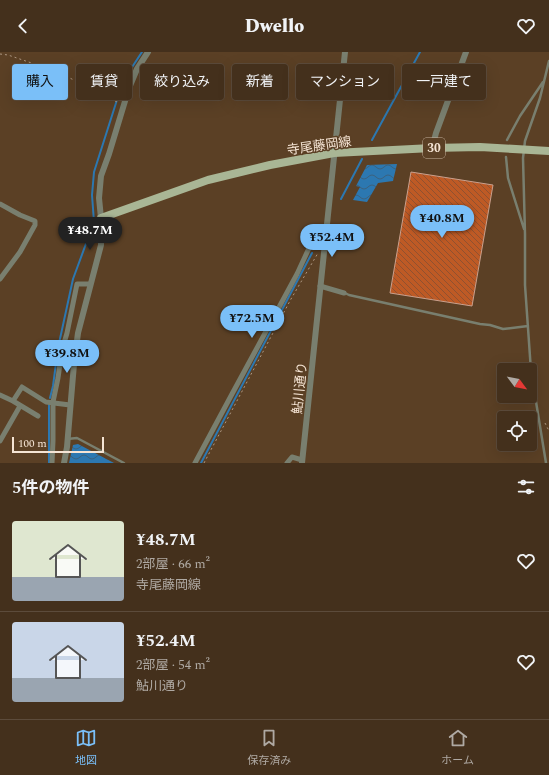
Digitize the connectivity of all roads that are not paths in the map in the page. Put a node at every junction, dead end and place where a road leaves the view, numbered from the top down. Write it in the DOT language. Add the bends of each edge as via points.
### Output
graph roads {
  1 [pos="148,52"];
  2 [pos="344,52"];
  3 [pos="466,52"];
  4 [pos="549,61"];
  5 [pos="547,72"];
  6 [pos="507,140"];
  7 [pos="432,148"];
  8 [pos="524,149"];
  9 [pos="549,151"];
  10 [pos="334,152"];
  11 [pos="506,157"];
  12 [pos="0,204"];
  13 [pos="100,218"];
  14 [pos="525,234"];
  15 [pos="325,240"];
  16 [pos="0,279"];
  17 [pos="90,284"];
  18 [pos="320,286"];
  19 [pos="344,293"];
  20 [pos="528,326"];
  21 [pos="0,395"];
  22 [pos="12,401"];
  23 [pos="53,402"];
  24 [pos="70,405"];
  25 [pos="20,406"];
  26 [pos="38,416"];
  27 [pos="67,439"];
  28 [pos="0,441"];
  29 [pos="302,461"];
  30 [pos="52,463"];
  31 [pos="64,463"];
  32 [pos="124,463"];
  33 [pos="195,463"];
  34 [pos="287,463"];
  35 [pos="546,463"];
  1 -- 13 [label="street" via="129,88 101,176"];
  2 -- 10 [label="street, 鮎川通り"];
  3 -- 7 [label="street"];
  4 -- 5 [label="lane"];
  5 -- 6 [label="lane" via="543,83"];
  5 -- 8 [label="lane"];
  7 -- 8 [label="main road, 寺尾藤岡線 / 30"];
  7 -- 10 [label="main road, 寺尾藤岡線 / 30"];
  8 -- 9 [label="main road, 寺尾藤岡線 / 30"];
  8 -- 14 [label="lane"];
  10 -- 13 [label="main road, 寺尾藤岡線" via="208,180"];
  10 -- 15 [label="street, 鮎川通り"];
  11 -- 14 [label="lane" via="508,178"];
  12 -- 16 [label="street" via="35,220 35,225 20,252"];
  13 -- 17 [label="street" via="101,245"];
  14 -- 20 [label="lane"];
  15 -- 18 [label="street, 鮎川通り"];
  15 -- 33 [label="street" via="314,240 310,246"];
  17 -- 23 [label="street" via="77,284"];
  17 -- 24 [label="street" via="78,333"];
  18 -- 19 [label="street"];
  18 -- 29 [label="street, 鮎川通り"];
  19 -- 20 [label="lane" via="503,329"];
  20 -- 35 [label="lane" via="531,371"];
  21 -- 22 [label="street"];
  22 -- 23 [label="street" via="22,387 46,402"];
  22 -- 25 [label="street"];
  23 -- 24 [label="street"];
  23 -- 30 [label="street"];
  24 -- 27 [label="street"];
  25 -- 26 [label="street"];
  25 -- 28 [label="street"];
  27 -- 31 [label="street"];
  27 -- 32 [label="lane" via="77,438"];
  29 -- 34 [label="street" via="292,457"];
}
